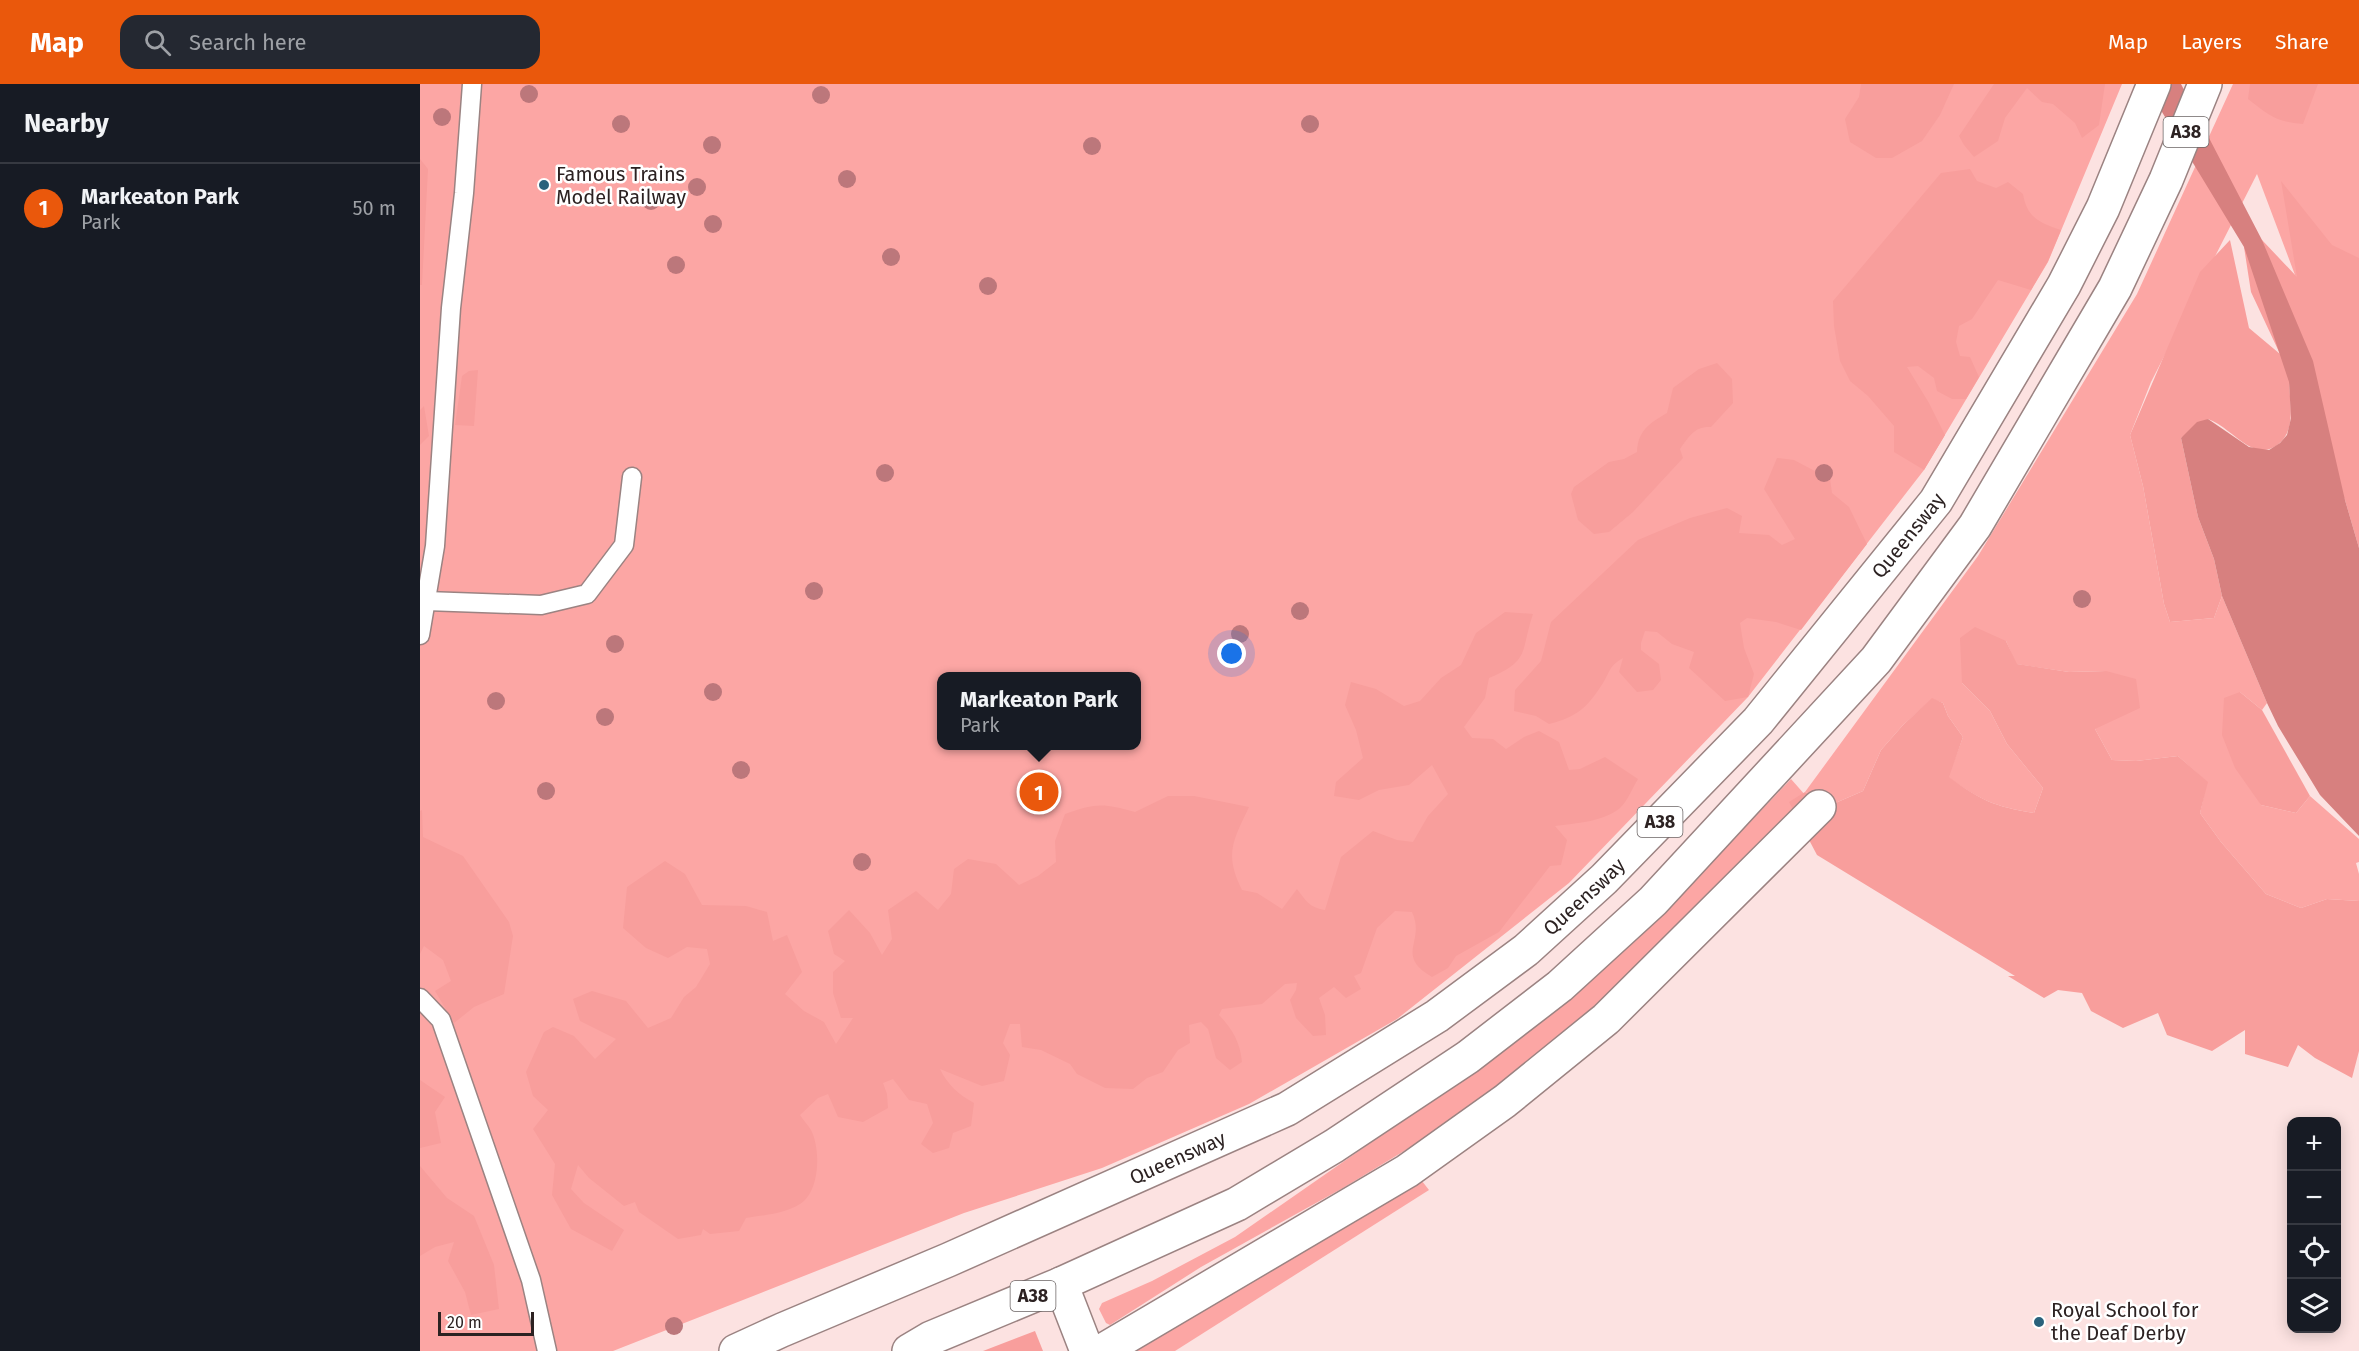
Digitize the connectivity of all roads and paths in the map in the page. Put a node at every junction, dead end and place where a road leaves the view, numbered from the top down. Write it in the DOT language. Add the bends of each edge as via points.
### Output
graph roads {
  1 [pos="472,84"];
  2 [pos="2154,84"];
  3 [pos="2205,84"];
  4 [pos="632,477"];
  5 [pos="426,602"];
  6 [pos="420,635"];
  7 [pos="1819,807"];
  8 [pos="420,998"];
  9 [pos="1061,1284"];
  10 [pos="547,1351"];
  11 [pos="736,1351"];
  12 [pos="909,1351"];
  13 [pos="1087,1351"];
  14 [pos="1102,1351"];
  1 -- 5 [label="lane" via="435,546"];
  2 -- 11 [label="main road, Queensway / A38" via="2103,208 2064,285 1936,501 1758,721 1604,879 1526,950 1437,1016 1287,1109"];
  3 -- 9 [label="main road, A38" via="2166,180 2115,288 1975,526 1876,660 1653,901 1560,986 1468,1057 1343,1139 1237,1204"];
  4 -- 5 [label="lane" via="624,545 587,594 541,605"];
  5 -- 6 [label="lane"];
  7 -- 14 [label="main road" via="1606,1019 1505,1101 1407,1171"];
  8 -- 10 [label="lane" via="441,1020 531,1280"];
  9 -- 12 [label="main road, A38" via="931,1338"];
  9 -- 13 [label="main road"];
}
